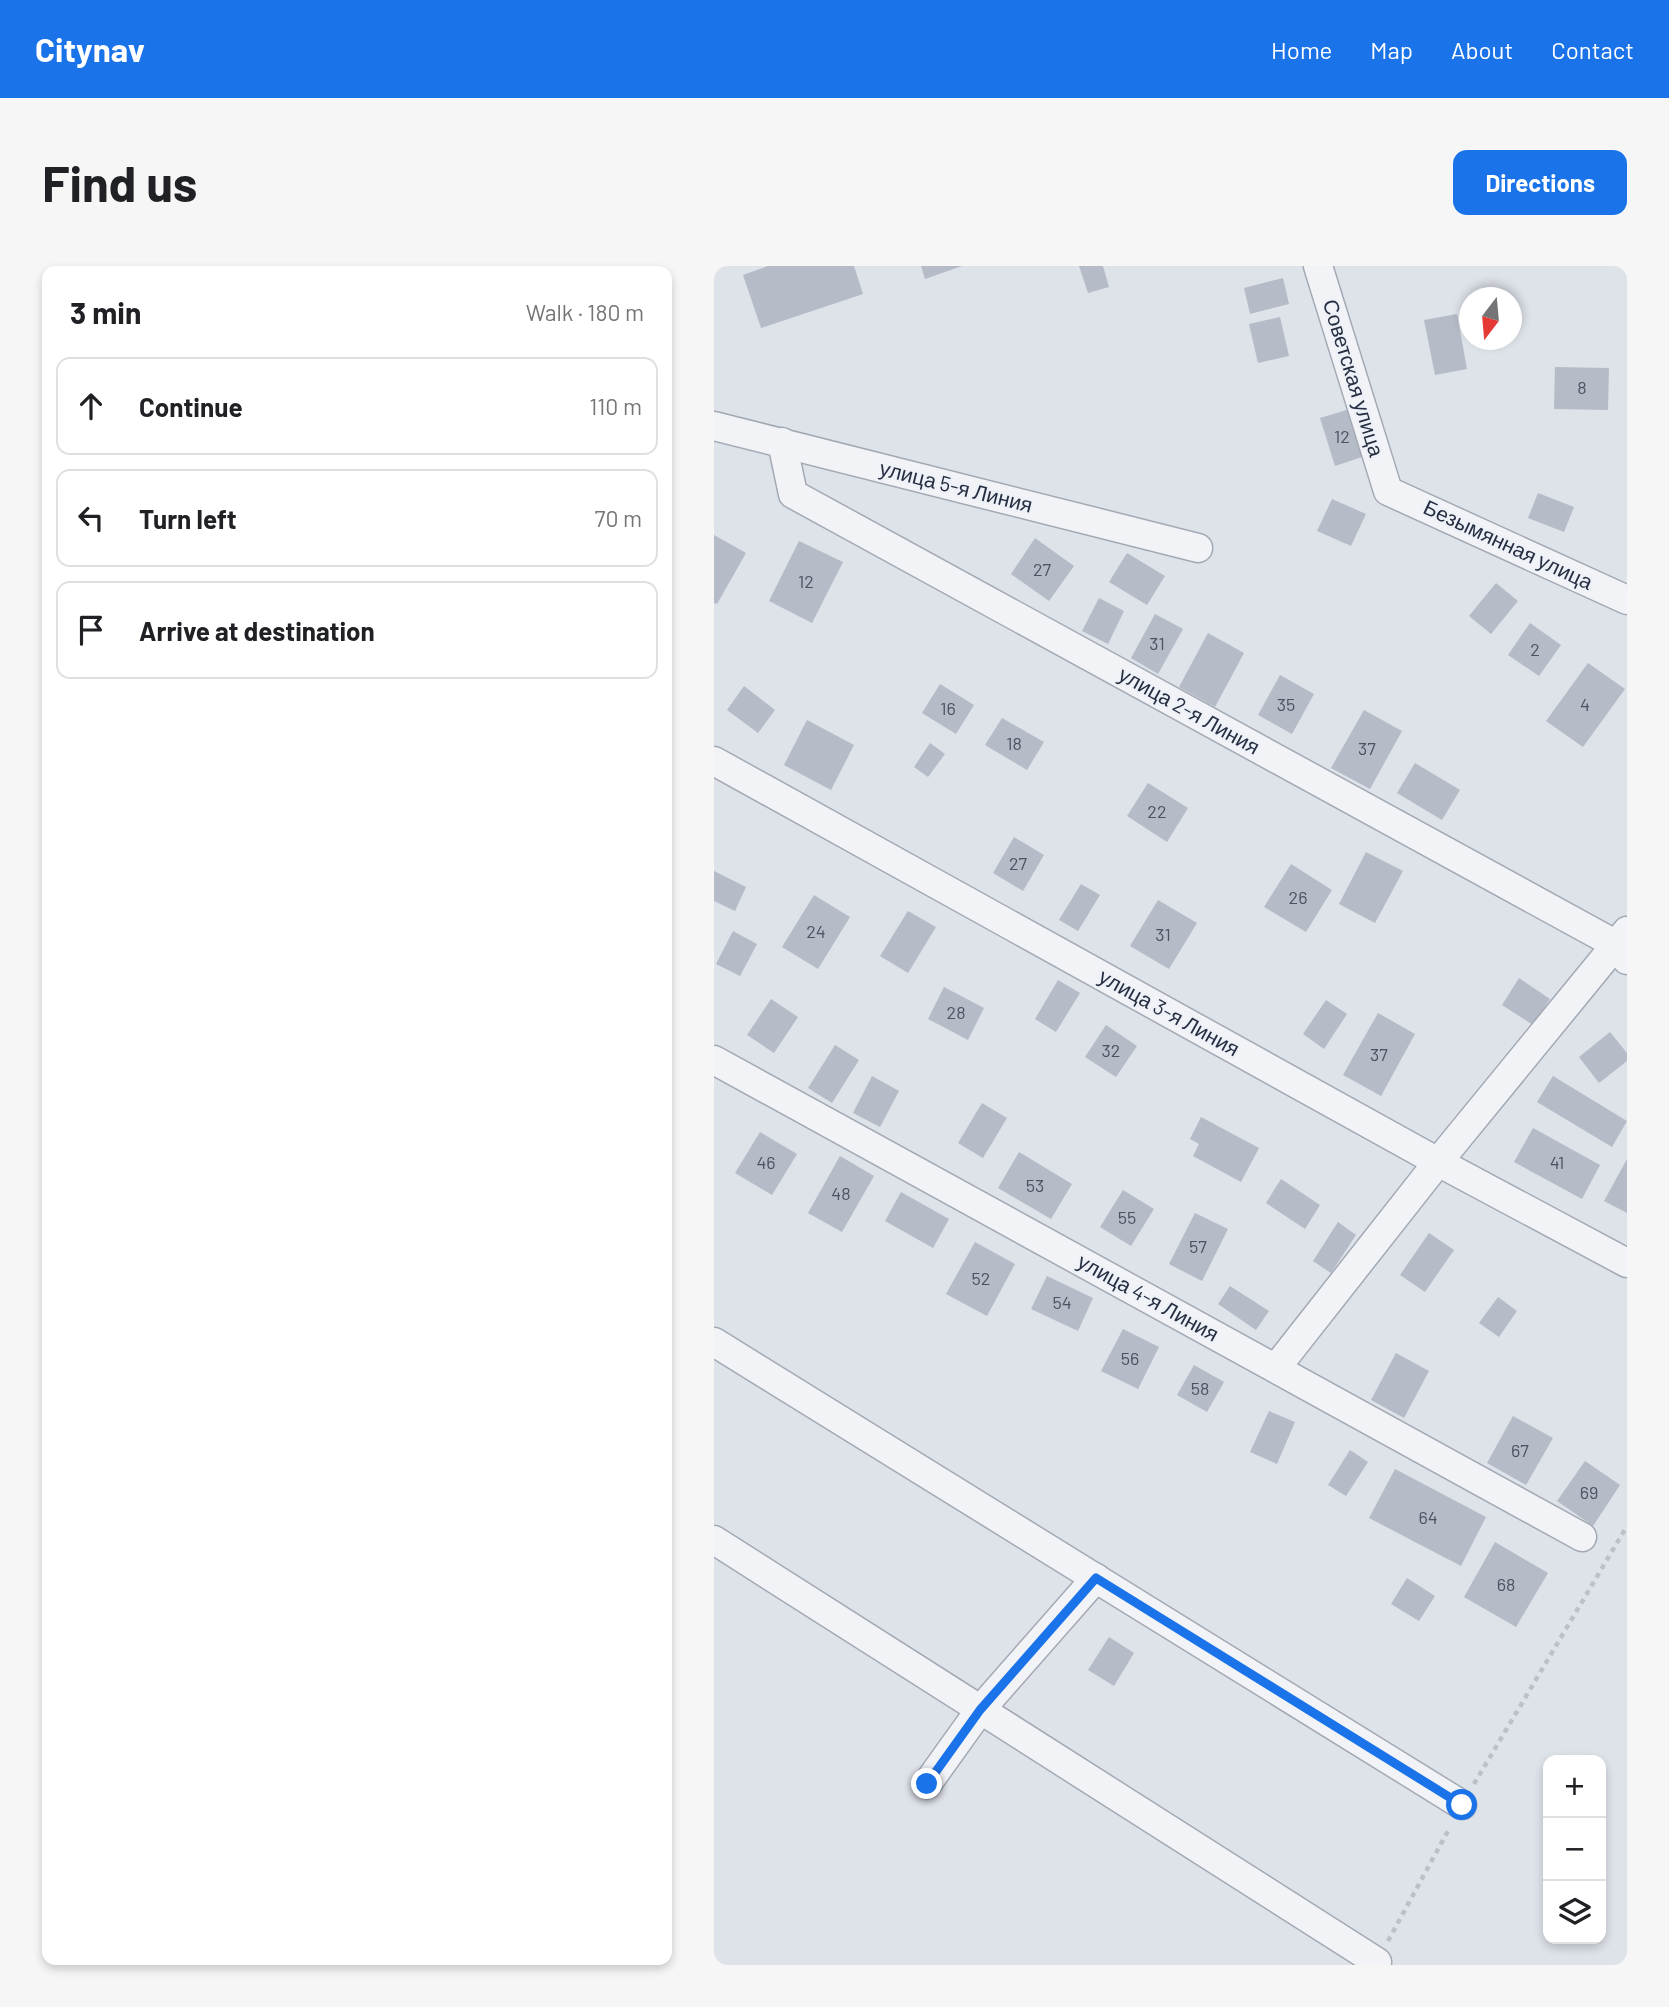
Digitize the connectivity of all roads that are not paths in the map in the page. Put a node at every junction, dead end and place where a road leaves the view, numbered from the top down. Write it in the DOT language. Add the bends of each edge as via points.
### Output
graph roads {
  1 [pos="1318,266"];
  2 [pos="714,426"];
  3 [pos="782,442"];
  4 [pos="1388,491"];
  5 [pos="1198,548"];
  6 [pos="1627,600"];
  7 [pos="714,761"];
  8 [pos="1623,945"];
  9 [pos="714,1060"];
  10 [pos="1438,1162"];
  11 [pos="1627,1263"];
  12 [pos="714,1342"];
  13 [pos="1276,1368"];
  14 [pos="1582,1537"];
  15 [pos="714,1540"];
  16 [pos="1096,1578"];
  17 [pos="980,1710"];
  18 [pos="927,1784"];
  19 [pos="1462,1805"];
  20 [pos="1377,1962"];
  1 -- 4 [label="street, Советская улица"];
  2 -- 3 [label="street, улица 5-я Линия"];
  3 -- 5 [label="street, улица 5-я Линия"];
  3 -- 8 [label="street, улица 2-я Линия" via="793,494"];
  4 -- 6 [label="street, Безымянная улица"];
  7 -- 10 [label="street, улица 3-я Линия"];
  8 -- 10 [label="street"];
  9 -- 13 [label="street, улица 4-я Линия"];
  10 -- 11 [label="street, улица 3-я Линия"];
  10 -- 13 [label="street"];
  12 -- 16 [label="street"];
  13 -- 14 [label="street, улица 4-я Линия"];
  15 -- 17 [label="street"];
  16 -- 17 [label="street"];
  16 -- 19 [label="street"];
  17 -- 18 [label="street"];
  17 -- 20 [label="street"];
}
